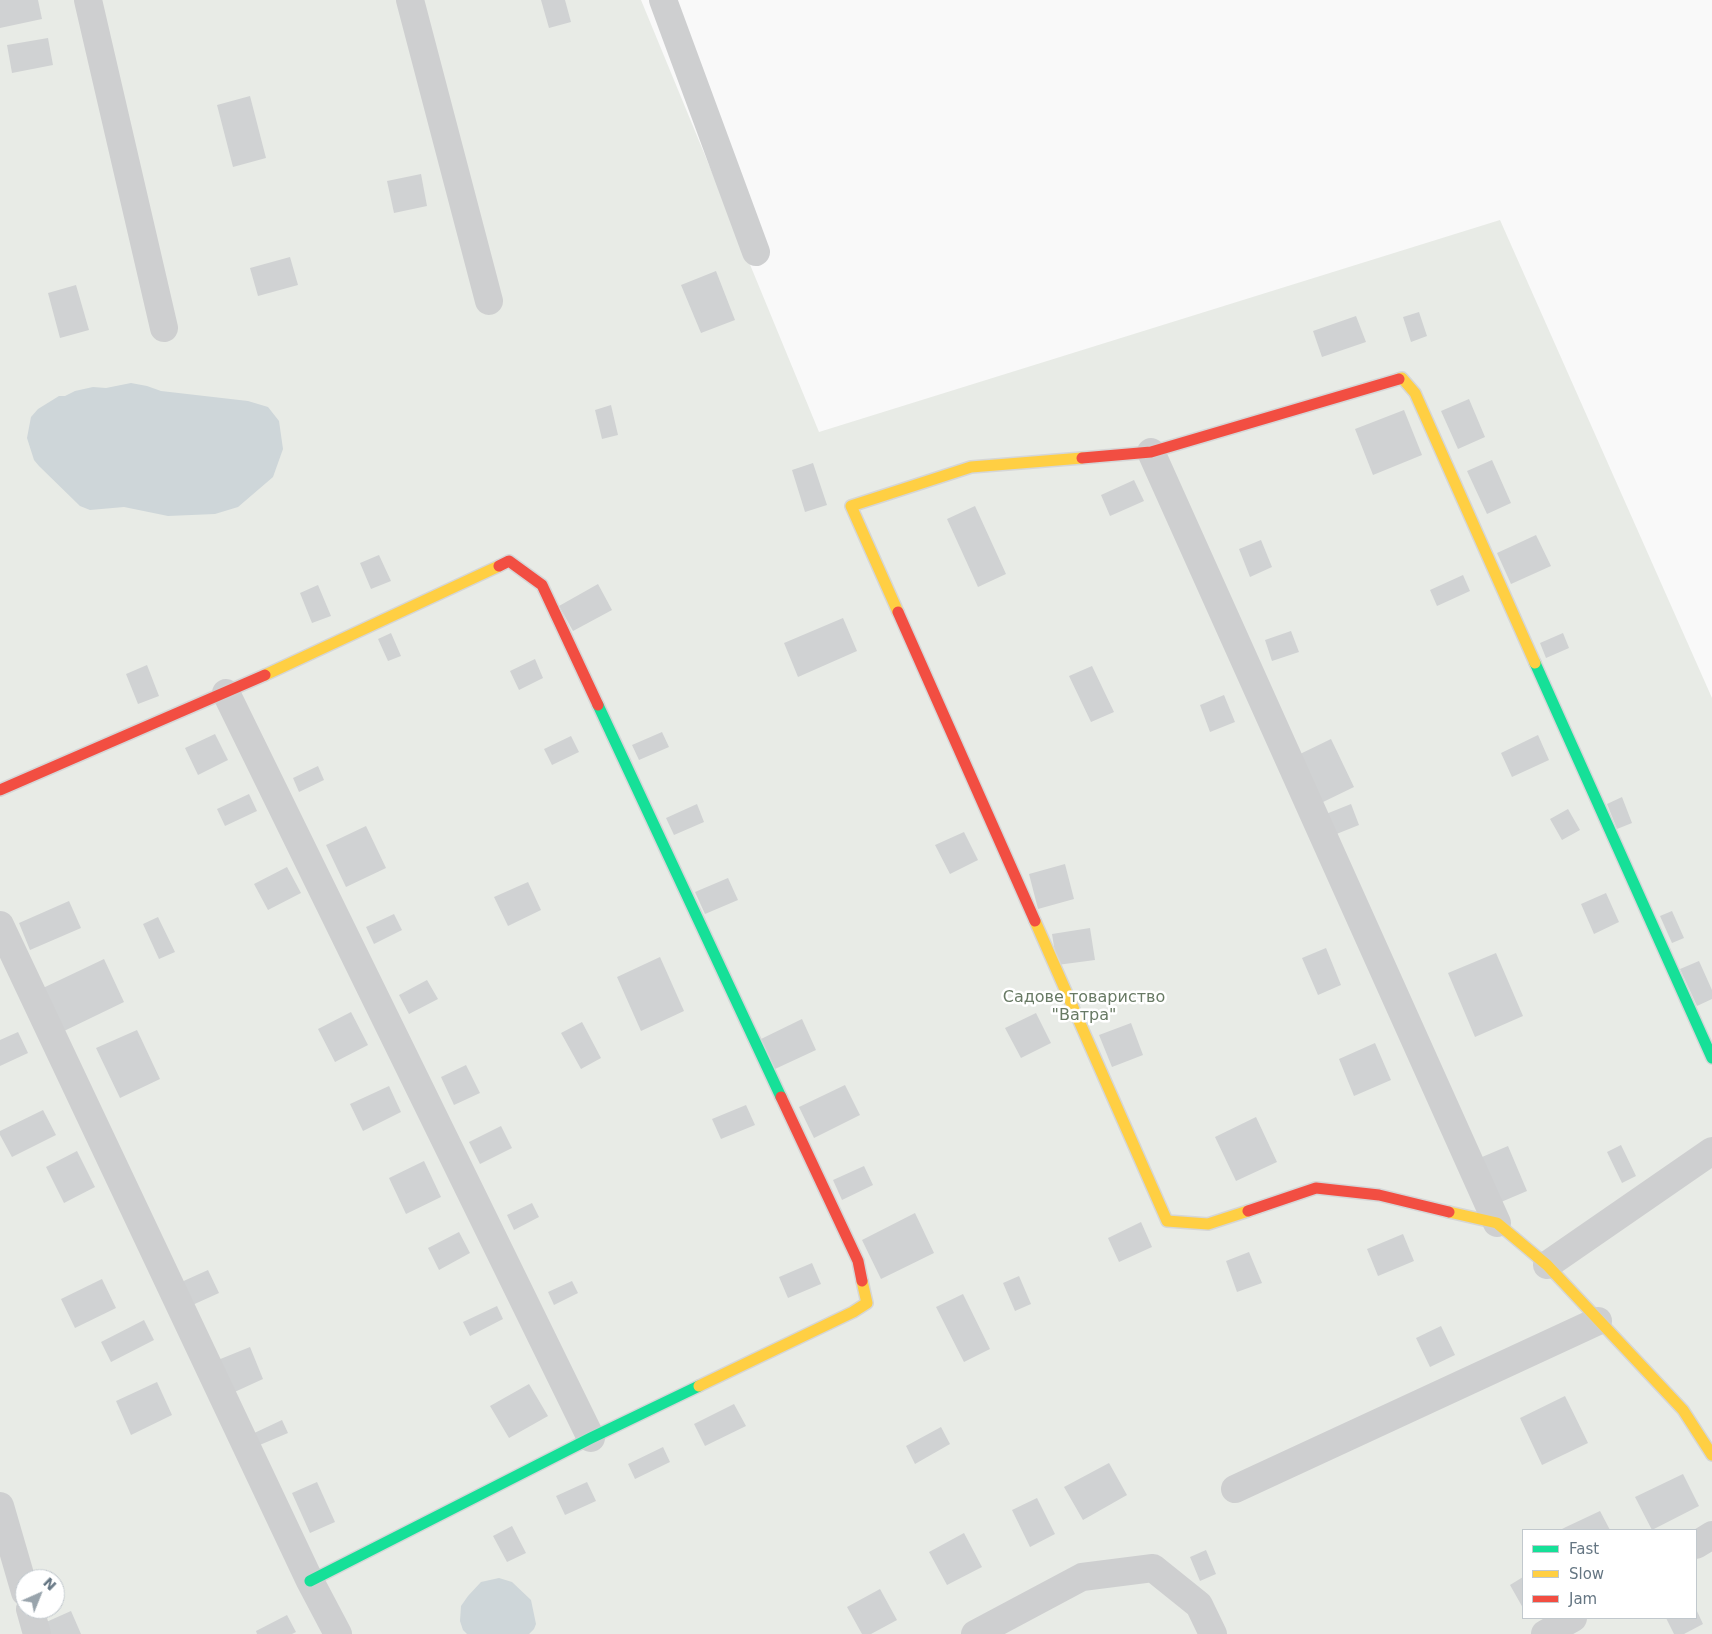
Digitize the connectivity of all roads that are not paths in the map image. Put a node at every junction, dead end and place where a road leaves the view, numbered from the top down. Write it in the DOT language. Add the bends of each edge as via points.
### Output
graph roads {
  1 [pos="88,0"];
  2 [pos="410,0"];
  3 [pos="663,0"];
  4 [pos="756,252"];
  5 [pos="489,301"];
  6 [pos="164,328"];
  7 [pos="1151,452"];
  8 [pos="226,693"];
  9 [pos="0,790"];
  10 [pos="0,925"];
  11 [pos="1712,1058"];
  12 [pos="1712,1151"];
  13 [pos="1497,1223"];
  14 [pos="1547,1265"];
  15 [pos="1598,1321"];
  16 [pos="591,1438"];
  17 [pos="1712,1455"];
  18 [pos="1236,1489"];
  19 [pos="0,1506"];
  20 [pos="1712,1535"];
  21 [pos="1697,1544"];
  22 [pos="18,1569"];
  23 [pos="310,1581"];
  24 [pos="33,1619"];
  25 [pos="1571,1619"];
  26 [pos="37,1634"];
  27 [pos="338,1634"];
  28 [pos="975,1634"];
  29 [pos="1213,1634"];
  30 [pos="1545,1634"];
  1 -- 6 [label="street"];
  2 -- 5 [label="street"];
  3 -- 4 [label="street"];
  7 -- 11 [label="street" via="1402,378 1415,394"];
  7 -- 13 [label="street"];
  7 -- 13 [label="street" via="971,467 851,506 1167,1221 1208,1224 1316,1188 1379,1195"];
  8 -- 9 [label="street"];
  8 -- 16 [label="street"];
  8 -- 16 [label="street" via="509,561 542,585 858,1261 867,1302 853,1312"];
  10 -- 23 [label="street"];
  12 -- 14 [label="street"];
  13 -- 14 [label="street"];
  14 -- 15 [label="street"];
  15 -- 17 [label="street" via="1683,1410"];
  15 -- 18 [label="street"];
  16 -- 23 [label="street"];
  19 -- 22 [label="street"];
  20 -- 21 [label="street"];
  23 -- 27 [label="street"];
  24 -- 26 [label="street"];
  25 -- 30 [label="street"];
  28 -- 29 [label="street" via="1082,1577 1153,1568 1200,1605"];
}
